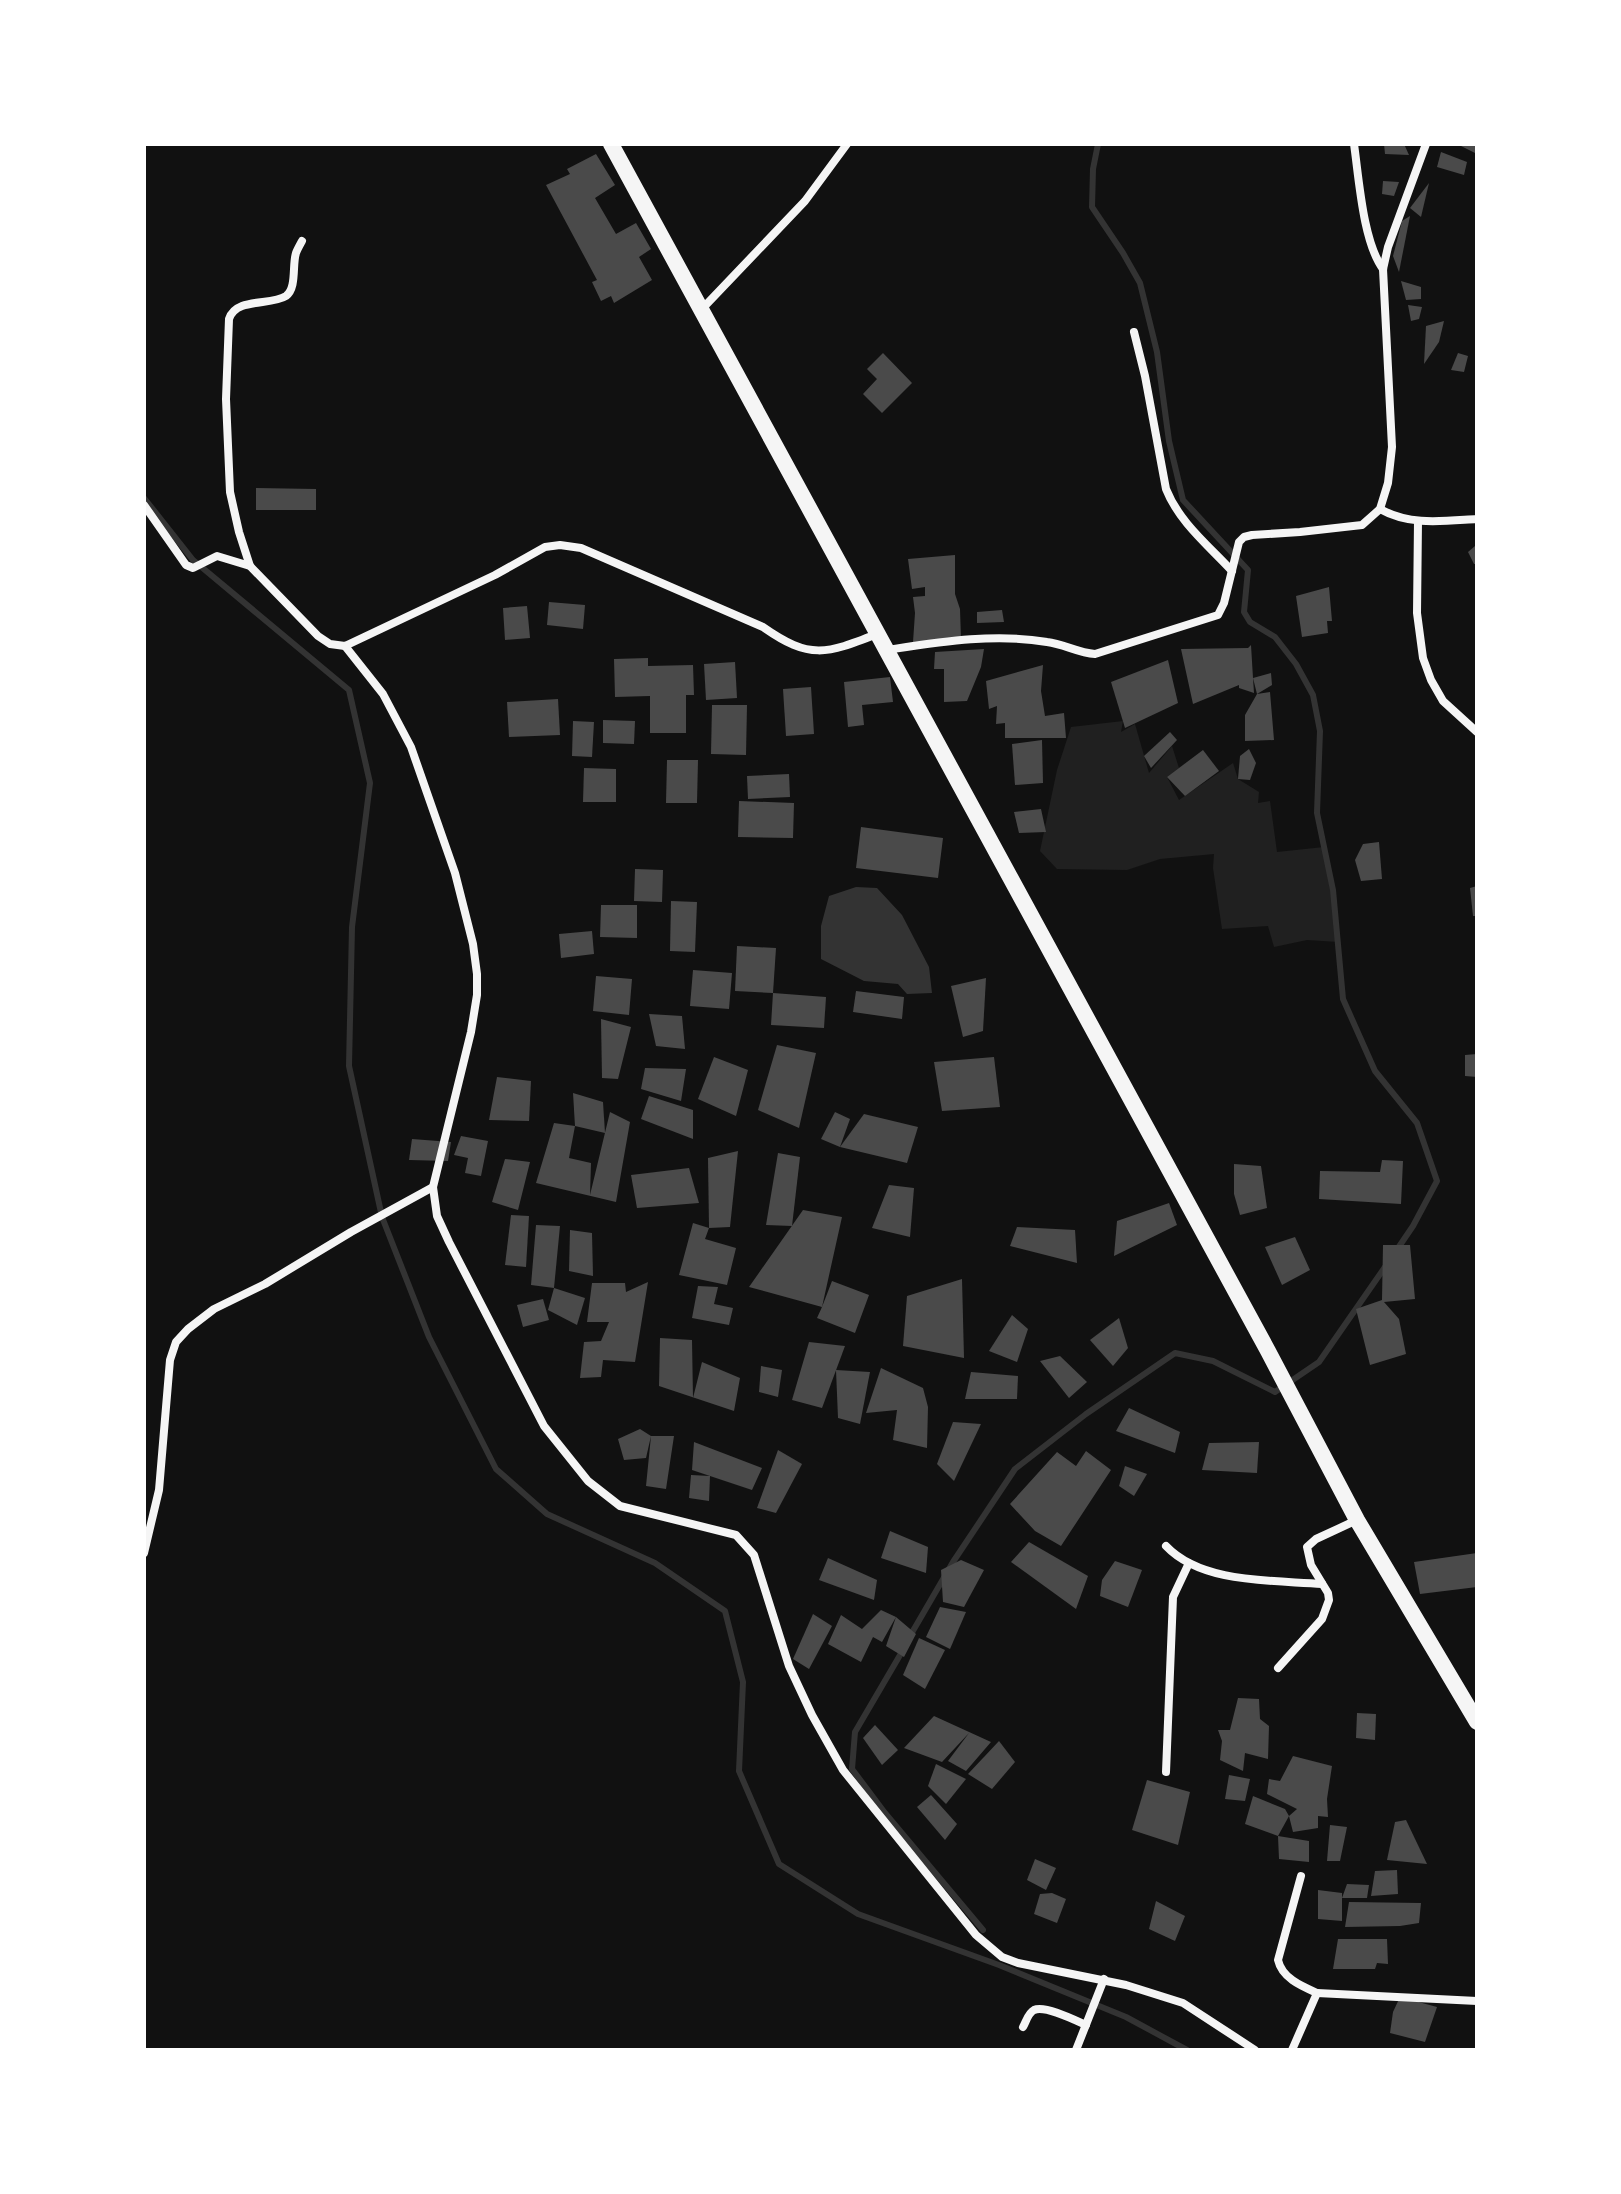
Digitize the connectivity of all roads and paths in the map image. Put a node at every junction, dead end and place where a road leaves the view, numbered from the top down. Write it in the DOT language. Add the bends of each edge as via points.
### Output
graph roads {
  1 [pos="611,144"];
  2 [pos="847,144"];
  3 [pos="1354,144"];
  4 [pos="1426,144"];
  5 [pos="302,241"];
  6 [pos="1383,269"];
  7 [pos="701,309"];
  8 [pos="1134,332"];
  9 [pos="144,505"];
  10 [pos="1380,509"];
  11 [pos="1477,519"];
  12 [pos="1418,521"];
  13 [pos="250,566"];
  14 [pos="1233,567"];
  15 [pos="878,633"];
  16 [pos="345,646"];
  17 [pos="886,651"];
  18 [pos="1477,732"];
  19 [pos="433,1187"];
  20 [pos="1357,1520"];
  21 [pos="1166,1546"];
  22 [pos="144,1553"];
  23 [pos="1189,1563"];
  24 [pos="1322,1584"];
  25 [pos="1278,1668"];
  26 [pos="1477,1722"];
  27 [pos="1166,1772"];
  28 [pos="1301,1876"];
  29 [pos="1104,1979"];
  30 [pos="1317,1993"];
  31 [pos="1477,2001"];
  32 [pos="1087,2022"];
  33 [pos="1023,2027"];
  34 [pos="1076,2050"];
  35 [pos="1255,2050"];
  36 [pos="1292,2050"];
  1 -- 7 [label="main road"];
  2 -- 7 [label="street" via="805,201"];
  3 -- 6 [label="street" via="1372,247"];
  4 -- 6 [label="street"];
  5 -- 13 [label="street" via="289,294 235,310 229,319 230,492"];
  6 -- 10 [label="street" via="1392,447"];
  7 -- 15 [label="main road"];
  8 -- 14 [label="street" via="1172,505"];
  9 -- 13 [label="street" via="181,560 193,568 217,556"];
  10 -- 12 [label="street"];
  10 -- 14 [label="street" via="1362,525 1244,537"];
  11 -- 12 [label="street"];
  12 -- 18 [label="street" via="1417,613 1423,658 1443,701"];
  13 -- 16 [label="street" via="323,641"];
  14 -- 17 [label="street" via="1218,615 1095,654 1047,642 962,639"];
  15 -- 16 [label="street" via="833,650 809,650 581,548 560,545 545,547"];
  15 -- 17 [label="main road"];
  16 -- 19 [label="street" via="383,694 411,747 455,873 473,944 475,1008"];
  17 -- 20 [label="main road"];
  19 -- 22 [label="street" via="214,1309 176,1342 159,1490"];
  19 -- 29 [label="street" via="437,1216 512,1368 544,1426 588,1481 620,1506 736,1535 754,1555 789,1666 843,1770 976,1935 1018,1963"];
  20 -- 24 [label="street" via="1307,1547"];
  20 -- 26 [label="main road"];
  21 -- 23 [label="street"];
  23 -- 24 [label="street" via="1215,1573"];
  23 -- 27 [label="street" via="1173,1597"];
  24 -- 25 [label="street" via="1329,1600 1322,1619"];
  28 -- 30 [label="street" via="1278,1960 1288,1976"];
  29 -- 32 [label="street"];
  29 -- 35 [label="street" via="1183,2003"];
  30 -- 31 [label="street"];
  30 -- 36 [label="street"];
  32 -- 33 [label="street" via="1035,2009"];
  32 -- 34 [label="street"];
}
